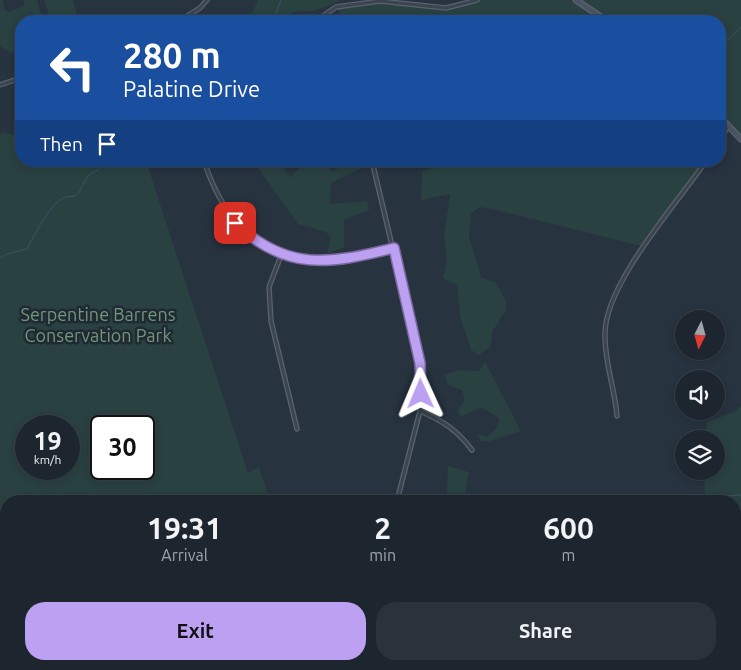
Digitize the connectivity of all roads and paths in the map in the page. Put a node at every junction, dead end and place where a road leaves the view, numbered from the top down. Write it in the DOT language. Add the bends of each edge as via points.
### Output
graph roads {
  1 [pos="208,0"];
  2 [pos="477,0"];
  3 [pos="576,0"];
  4 [pos="188,15"];
  5 [pos="325,15"];
  6 [pos="598,15"];
  7 [pos="15,80"];
  8 [pos="0,85"];
  9 [pos="726,124"];
  10 [pos="728,126"];
  11 [pos="726,130"];
  12 [pos="741,139"];
  13 [pos="207,167"];
  14 [pos="374,167"];
  15 [pos="702,167"];
  16 [pos="394,248"];
  17 [pos="282,253"];
  18 [pos="420,411"];
  19 [pos="617,416"];
  20 [pos="297,429"];
  21 [pos="472,450"];
  22 [pos="399,495"];
  1 -- 4 [label="street"];
  2 -- 5 [label="street" via="446,8 380,1 336,7"];
  3 -- 6 [label="main road"];
  7 -- 8 [label="street"];
  9 -- 10 [label="main road"];
  10 -- 11 [label="street"];
  10 -- 12 [label="main road"];
  13 -- 17 [label="street" via="222,204 235,223 264,246"];
  14 -- 16 [label="street"];
  15 -- 19 [label="street" via="626,273 611,302 605,333"];
  16 -- 17 [label="street" via="329,262 298,259"];
  16 -- 18 [label="street" via="420,363"];
  17 -- 20 [label="street" via="269,288 271,321"];
  18 -- 21 [label="street" via="445,422"];
  18 -- 22 [label="street"];
}
